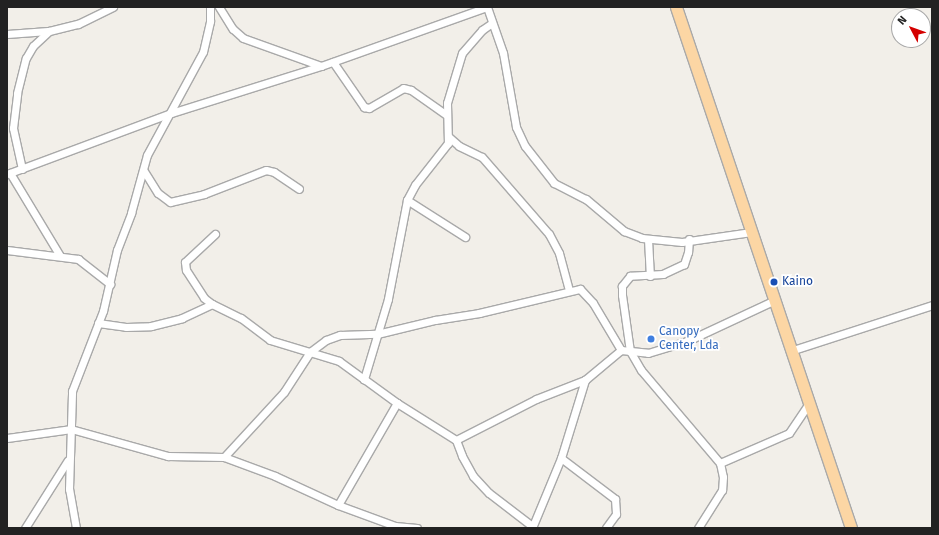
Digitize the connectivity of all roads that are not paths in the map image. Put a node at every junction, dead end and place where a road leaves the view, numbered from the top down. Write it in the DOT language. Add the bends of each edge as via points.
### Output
graph roads {
  1 [pos="113,7"];
  2 [pos="210,7"];
  3 [pos="219,7"];
  4 [pos="676,7"];
  5 [pos="492,23"];
  6 [pos="49,31"];
  7 [pos="7,34"];
  8 [pos="333,62"];
  9 [pos="321,66"];
  10 [pos="171,113"];
  11 [pos="445,114"];
  12 [pos="449,137"];
  13 [pos="22,168"];
  14 [pos="144,171"];
  15 [pos="8,173"];
  16 [pos="299,189"];
  17 [pos="407,200"];
  18 [pos="750,232"];
  19 [pos="215,234"];
  20 [pos="465,237"];
  21 [pos="648,239"];
  22 [pos="689,239"];
  23 [pos="7,250"];
  24 [pos="60,256"];
  25 [pos="650,276"];
  26 [pos="110,284"];
  27 [pos="569,290"];
  28 [pos="773,301"];
  29 [pos="212,304"];
  30 [pos="932,305"];
  31 [pos="98,323"];
  32 [pos="377,334"];
  33 [pos="621,350"];
  34 [pos="630,351"];
  35 [pos="790,351"];
  36 [pos="310,352"];
  37 [pos="364,378"];
  38 [pos="585,380"];
  39 [pos="397,403"];
  40 [pos="808,405"];
  41 [pos="71,429"];
  42 [pos="7,438"];
  43 [pos="456,440"];
  44 [pos="224,457"];
  45 [pos="560,458"];
  46 [pos="68,460"];
  47 [pos="720,463"];
  48 [pos="338,505"];
  49 [pos="395,526"];
  50 [pos="532,527"];
  51 [pos="25,528"];
  52 [pos="76,528"];
  53 [pos="384,528"];
  54 [pos="417,528"];
  55 [pos="606,528"];
  56 [pos="698,528"];
  57 [pos="851,528"];
  1 -- 6 [label="street" via="78,24"];
  2 -- 10 [label="street" via="210,21 203,52"];
  3 -- 9 [label="street" via="233,29 243,38"];
  4 -- 18 [label="main road"];
  5 -- 8 [label="street" via="487,7"];
  5 -- 11 [label="street" via="482,30 462,53"];
  5 -- 21 [label="street" via="503,53 516,127 525,146 542,170 560,188 586,199 624,231"];
  6 -- 7 [label="street"];
  6 -- 13 [label="street" via="33,46 26,58 17,93 13,128"];
  8 -- 9 [label="street"];
  8 -- 11 [label="street" via="364,107 369,108 403,88 411,90"];
  9 -- 10 [label="street"];
  10 -- 13 [label="street"];
  10 -- 14 [label="street" via="148,155"];
  11 -- 12 [label="street"];
  12 -- 17 [label="street" via="444,150 415,185"];
  12 -- 27 [label="street" via="459,146 482,157 549,234 559,253"];
  13 -- 15 [label="street"];
  14 -- 16 [label="street" via="158,193 170,202 204,194 266,170 274,172"];
  14 -- 26 [label="street" via="117,250"];
  15 -- 24 [label="street"];
  17 -- 20 [label="street"];
  17 -- 32 [label="street" via="388,299"];
  18 -- 22 [label="street"];
  18 -- 28 [label="main road"];
  19 -- 29 [label="street" via="185,262 192,280"];
  21 -- 22 [label="street" via="682,242"];
  21 -- 25 [label="street"];
  22 -- 25 [label="street" via="684,264 663,274"];
  23 -- 24 [label="street"];
  24 -- 26 [label="street" via="78,259"];
  25 -- 34 [label="street" via="630,276 622,286 622,307"];
  26 -- 31 [label="street"];
  27 -- 32 [label="street" via="479,313 435,320"];
  27 -- 33 [label="street" via="580,288 593,303"];
  28 -- 34 [label="street" via="685,342 648,353"];
  28 -- 35 [label="main road"];
  29 -- 31 [label="street" via="182,318 150,326 126,327"];
  29 -- 36 [label="street" via="240,318 270,340"];
  30 -- 35 [label="street"];
  31 -- 41 [label="street" via="72,391"];
  32 -- 36 [label="street" via="340,335 326,340"];
  32 -- 37 [label="street"];
  33 -- 34 [label="street"];
  33 -- 38 [label="street"];
  34 -- 47 [label="street" via="645,375"];
  35 -- 40 [label="main road"];
  36 -- 37 [label="street" via="340,361"];
  36 -- 44 [label="street" via="284,392"];
  37 -- 39 [label="street"];
  38 -- 43 [label="street" via="536,399"];
  38 -- 45 [label="street"];
  39 -- 43 [label="street"];
  39 -- 48 [label="street"];
  40 -- 47 [label="street" via="789,433"];
  40 -- 57 [label="main road"];
  41 -- 42 [label="street"];
  41 -- 44 [label="street" via="160,455"];
  41 -- 46 [label="street"];
  43 -- 50 [label="street" via="473,476 489,493"];
  44 -- 48 [label="street"];
  45 -- 50 [label="street"];
  45 -- 55 [label="street" via="615,499 616,514"];
  46 -- 51 [label="street"];
  46 -- 52 [label="street" via="69,489"];
  47 -- 56 [label="street" via="722,490"];
  48 -- 49 [label="street"];
  49 -- 53 [label="street"];
  49 -- 54 [label="street"];
}
